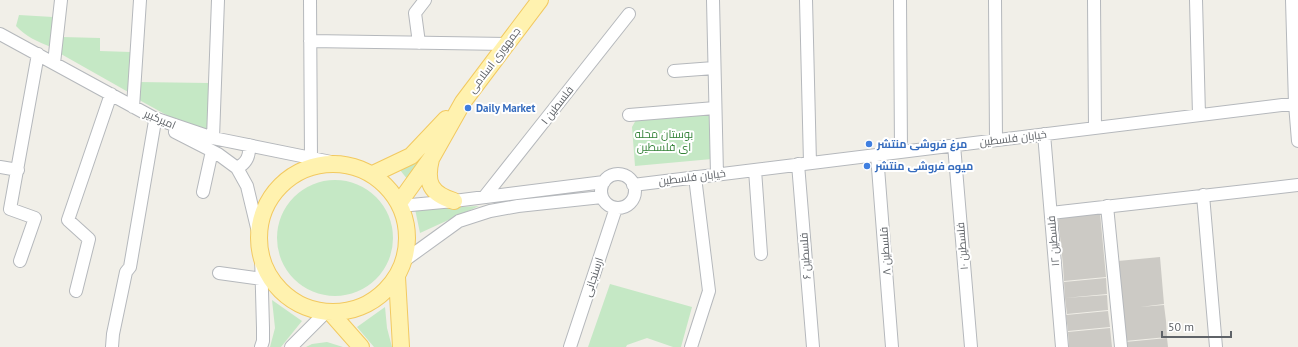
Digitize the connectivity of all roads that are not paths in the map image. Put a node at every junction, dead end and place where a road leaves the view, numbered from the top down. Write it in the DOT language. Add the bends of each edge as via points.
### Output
graph roads {
  1 [pos="61,0"];
  2 [pos="140,0"];
  3 [pos="218,0"];
  4 [pos="310,0"];
  5 [pos="425,0"];
  6 [pos="540,0"];
  7 [pos="712,0"];
  8 [pos="806,0"];
  9 [pos="900,0"];
  10 [pos="995,0"];
  11 [pos="1094,0"];
  12 [pos="1196,0"];
  13 [pos="1292,0"];
  14 [pos="629,14"];
  15 [pos="0,27"];
  16 [pos="5,36"];
  17 [pos="310,41"];
  18 [pos="419,43"];
  19 [pos="507,44"];
  20 [pos="38,54"];
  21 [pos="54,63"];
  22 [pos="714,68"];
  23 [pos="674,71"];
  24 [pos="111,94"];
  25 [pos="462,102"];
  26 [pos="1296,103"];
  27 [pos="133,107"];
  28 [pos="716,108"];
  29 [pos="629,115"];
  30 [pos="1199,115"];
  31 [pos="155,120"];
  32 [pos="1095,128"];
  33 [pos="1044,134"];
  34 [pos="213,138"];
  35 [pos="996,140"];
  36 [pos="1298,141"];
  37 [pos="249,145"];
  38 [pos="954,145"];
  39 [pos="212,151"];
  40 [pos="901,152"];
  41 [pos="877,155"];
  42 [pos="432,157"];
  43 [pos="311,158"];
  44 [pos="336,163"];
  45 [pos="804,164"];
  46 [pos="0,167"];
  47 [pos="237,168"];
  48 [pos="18,170"];
  49 [pos="755,170"];
  50 [pos="373,174"];
  51 [pos="717,174"];
  52 [pos="695,177"];
  53 [pos="604,182"];
  54 [pos="633,185"];
  55 [pos="1298,185"];
  56 [pos="203,192"];
  57 [pos="1203,195"];
  58 [pos="485,196"];
  59 [pos="602,197"];
  60 [pos="454,201"];
  61 [pos="400,204"];
  62 [pos="1107,206"];
  63 [pos="616,208"];
  64 [pos="1051,213"];
  65 [pos="259,236"];
  66 [pos="761,254"];
  67 [pos="261,255"];
  68 [pos="405,260"];
  69 [pos="20,261"];
  70 [pos="219,273"];
  71 [pos="397,277"];
  72 [pos="262,279"];
  73 [pos="76,291"];
  74 [pos="328,312"];
  75 [pos="112,347"];
  76 [pos="261,347"];
  77 [pos="291,347"];
  78 [pos="361,347"];
  79 [pos="401,347"];
  80 [pos="570,347"];
  81 [pos="691,347"];
  82 [pos="813,347"];
  83 [pos="892,347"];
  84 [pos="970,347"];
  85 [pos="1062,347"];
  86 [pos="1121,347"];
  87 [pos="1216,347"];
  1 -- 21 [label="street"];
  2 -- 27 [label="street"];
  3 -- 34 [label="street"];
  4 -- 17 [label="street"];
  5 -- 18 [label="street" via="415,13"];
  6 -- 19 [label="main road, جمهوری اسلامی"];
  7 -- 22 [label="street"];
  8 -- 45 [label="street, فلسطین ۶"];
  9 -- 40 [label="street"];
  10 -- 35 [label="street"];
  11 -- 32 [label="street"];
  12 -- 30 [label="street"];
  13 -- 26 [label="street"];
  14 -- 58 [label="street, فلسطین ۱"];
  15 -- 16 [label="street, امیرکبیر"];
  16 -- 20 [label="street, امیرکبیر"];
  17 -- 18 [label="street"];
  17 -- 43 [label="street"];
  18 -- 19 [label="street"];
  19 -- 25 [label="main road, جمهوری اسلامی"];
  20 -- 21 [label="street, امیرکبیر"];
  20 -- 48 [label="street"];
  21 -- 24 [label="street, امیرکبیر"];
  22 -- 23 [label="street"];
  22 -- 28 [label="street"];
  24 -- 27 [label="street, امیرکبیر"];
  24 -- 73 [label="street" via="68,220 89,239"];
  25 -- 42 [label="main road, جمهوری اسلامی"];
  25 -- 50 [label="main road" via="411,156"];
  26 -- 30 [label="street, خیابان فلسطین"];
  26 -- 36 [label="street"];
  27 -- 31 [label="street, امیرکبیر"];
  28 -- 29 [label="street"];
  28 -- 51 [label="street"];
  30 -- 32 [label="street, خیابان فلسطین"];
  31 -- 34 [label="street, امیرکبیر"];
  31 -- 39 [label="street"];
  31 -- 75 [label="street" via="130,267 126,272"];
  32 -- 33 [label="street, خیابان فلسطین"];
  33 -- 35 [label="street, خیابان فلسطین"];
  33 -- 64 [label="street, فلسطین ۱۲"];
  34 -- 37 [label="street, امیرکبیر"];
  35 -- 38 [label="street, خیابان فلسطین"];
  37 -- 43 [label="street, امیرکبیر"];
  37 -- 47 [label="street" via="250,151 246,161"];
  38 -- 40 [label="street, خیابان فلسطین"];
  38 -- 84 [label="street, فلسطین ۱۰"];
  39 -- 47 [label="street"];
  39 -- 56 [label="street"];
  40 -- 41 [label="street, خیابان فلسطین"];
  41 -- 45 [label="street, خیابان فلسطین"];
  41 -- 83 [label="street, فلسطین ۸"];
  42 -- 60 [label="main road" via="428,174 432,188 442,198"];
  42 -- 61 [label="main road, جمهوری اسلامی"];
  43 -- 44 [label="street, امیرکبیر"];
  44 -- 50 [label="main road" via="355,166"];
  44 -- 65 [label="main road" via="317,165 298,172 283,183 270,198 262,216"];
  45 -- 49 [label="street, خیابان فلسطین"];
  45 -- 82 [label="street, فلسطین ۶"];
  46 -- 48 [label="street"];
  47 -- 65 [label="street" via="247,186"];
  48 -- 69 [label="street" via="10,209 35,218"];
  49 -- 51 [label="street, خیابان فلسطین"];
  49 -- 66 [label="street"];
  50 -- 61 [label="main road" via="388,187"];
  51 -- 52 [label="street, خیابان فلسطین"];
  52 -- 54 [label="street, خیابان فلسطین"];
  52 -- 81 [label="street" via="709,291"];
  53 -- 54 [label="street" via="609,177 623,175"];
  53 -- 58 [label="street"];
  53 -- 59 [label="street"];
  54 -- 63 [label="street" via="635,192 629,204"];
  55 -- 57 [label="street"];
  57 -- 62 [label="street"];
  57 -- 87 [label="street"];
  58 -- 60 [label="street"];
  59 -- 63 [label="street" via="610,206"];
  59 -- 68 [label="street" via="518,206 459,220"];
  60 -- 61 [label="street"];
  61 -- 68 [label="main road" via="406,221 408,240"];
  62 -- 64 [label="street"];
  62 -- 86 [label="street"];
  63 -- 80 [label="street, ارسنجانی"];
  64 -- 85 [label="street, فلسطین ۱۲"];
  65 -- 67 [label="main road"];
  67 -- 72 [label="street"];
  67 -- 74 [label="main road" via="268,273 279,289 294,302 312,310"];
  68 -- 71 [label="main road"];
  70 -- 72 [label="street"];
  71 -- 74 [label="main road" via="384,292 368,304 350,311"];
  71 -- 79 [label="main road"];
  72 -- 76 [label="street" via="264,328"];
  74 -- 77 [label="street"];
  74 -- 78 [label="main road"];
}
